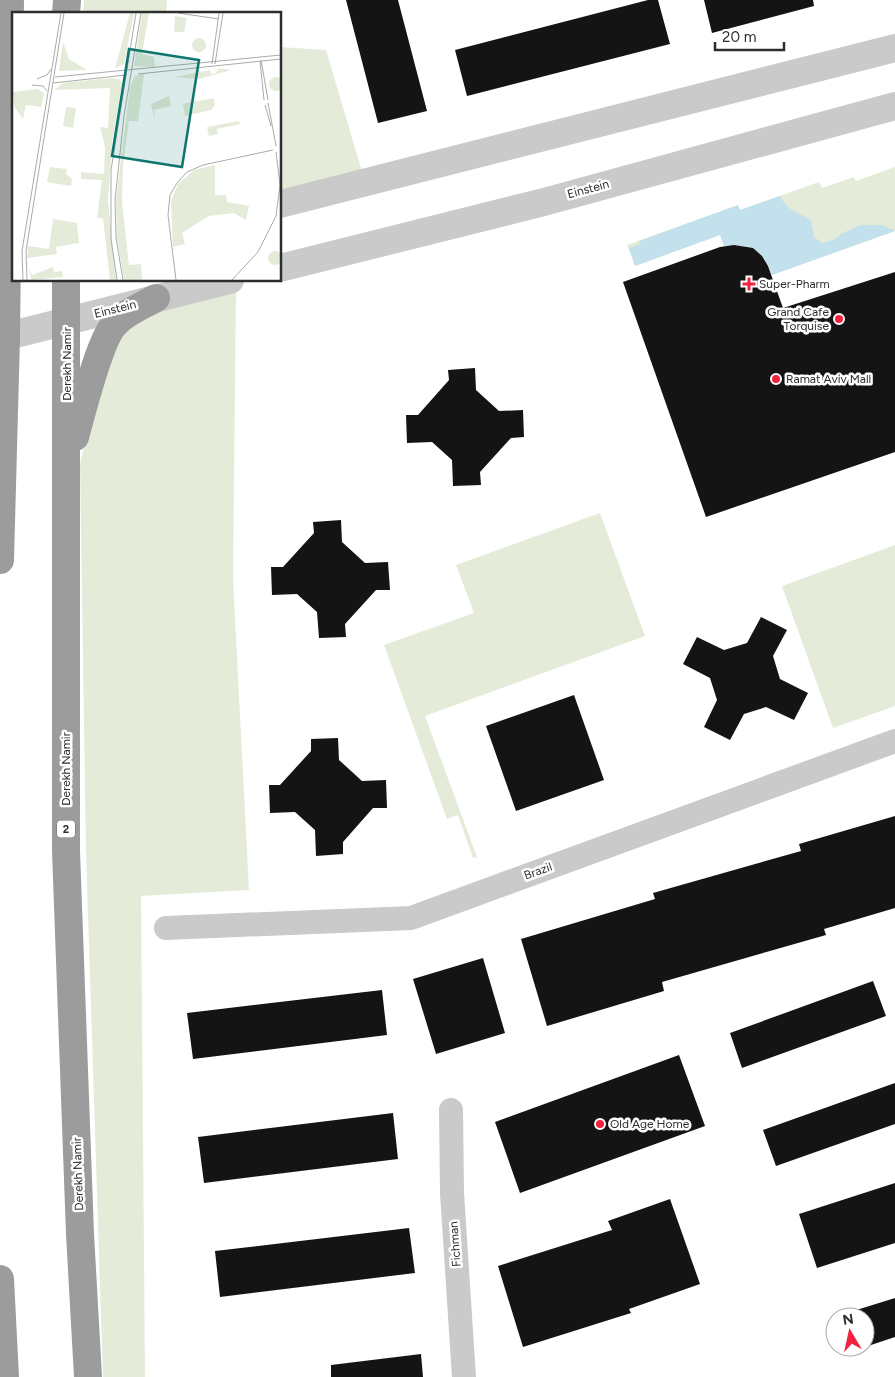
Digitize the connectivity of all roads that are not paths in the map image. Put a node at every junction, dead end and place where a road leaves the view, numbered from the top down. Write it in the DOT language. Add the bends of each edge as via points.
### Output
graph roads {
  1 [pos="10,0"];
  2 [pos="895,48"];
  3 [pos="895,106"];
  4 [pos="4,150"];
  5 [pos="281,204"];
  6 [pos="7,264"];
  7 [pos="281,268"];
  8 [pos="66,281"];
  9 [pos="226,281"];
  10 [pos="156,298"];
  11 [pos="67,321"];
  12 [pos="3,337"];
  13 [pos="65,467"];
  14 [pos="0,560"];
  15 [pos="895,741"];
  16 [pos="166,928"];
  17 [pos="451,1110"];
  18 [pos="0,1279"];
  19 [pos="5,1377"];
  20 [pos="88,1377"];
  21 [pos="464,1377"];
  1 -- 4 [label="highway"];
  2 -- 5 [label="street"];
  3 -- 7 [label="street, Einstein" via="544,202"];
  4 -- 6 [label="highway"];
  6 -- 12 [label="highway"];
  8 -- 11 [label="highway, Derekh Namir / 2"];
  9 -- 10 [label="street, Einstein"];
  10 -- 11 [label="street, Einstein"];
  10 -- 13 [label="highway" via="126,314 113,326 96,366"];
  11 -- 12 [label="street, Einstein"];
  11 -- 13 [label="highway, Derekh Namir / 2"];
  12 -- 14 [label="highway"];
  13 -- 20 [label="highway, Derekh Namir / 2" via="66,851"];
  15 -- 16 [label="street, Brazil" via="411,918"];
  17 -- 21 [label="street, Fichman" via="452,1193"];
  18 -- 19 [label="highway"];
}
